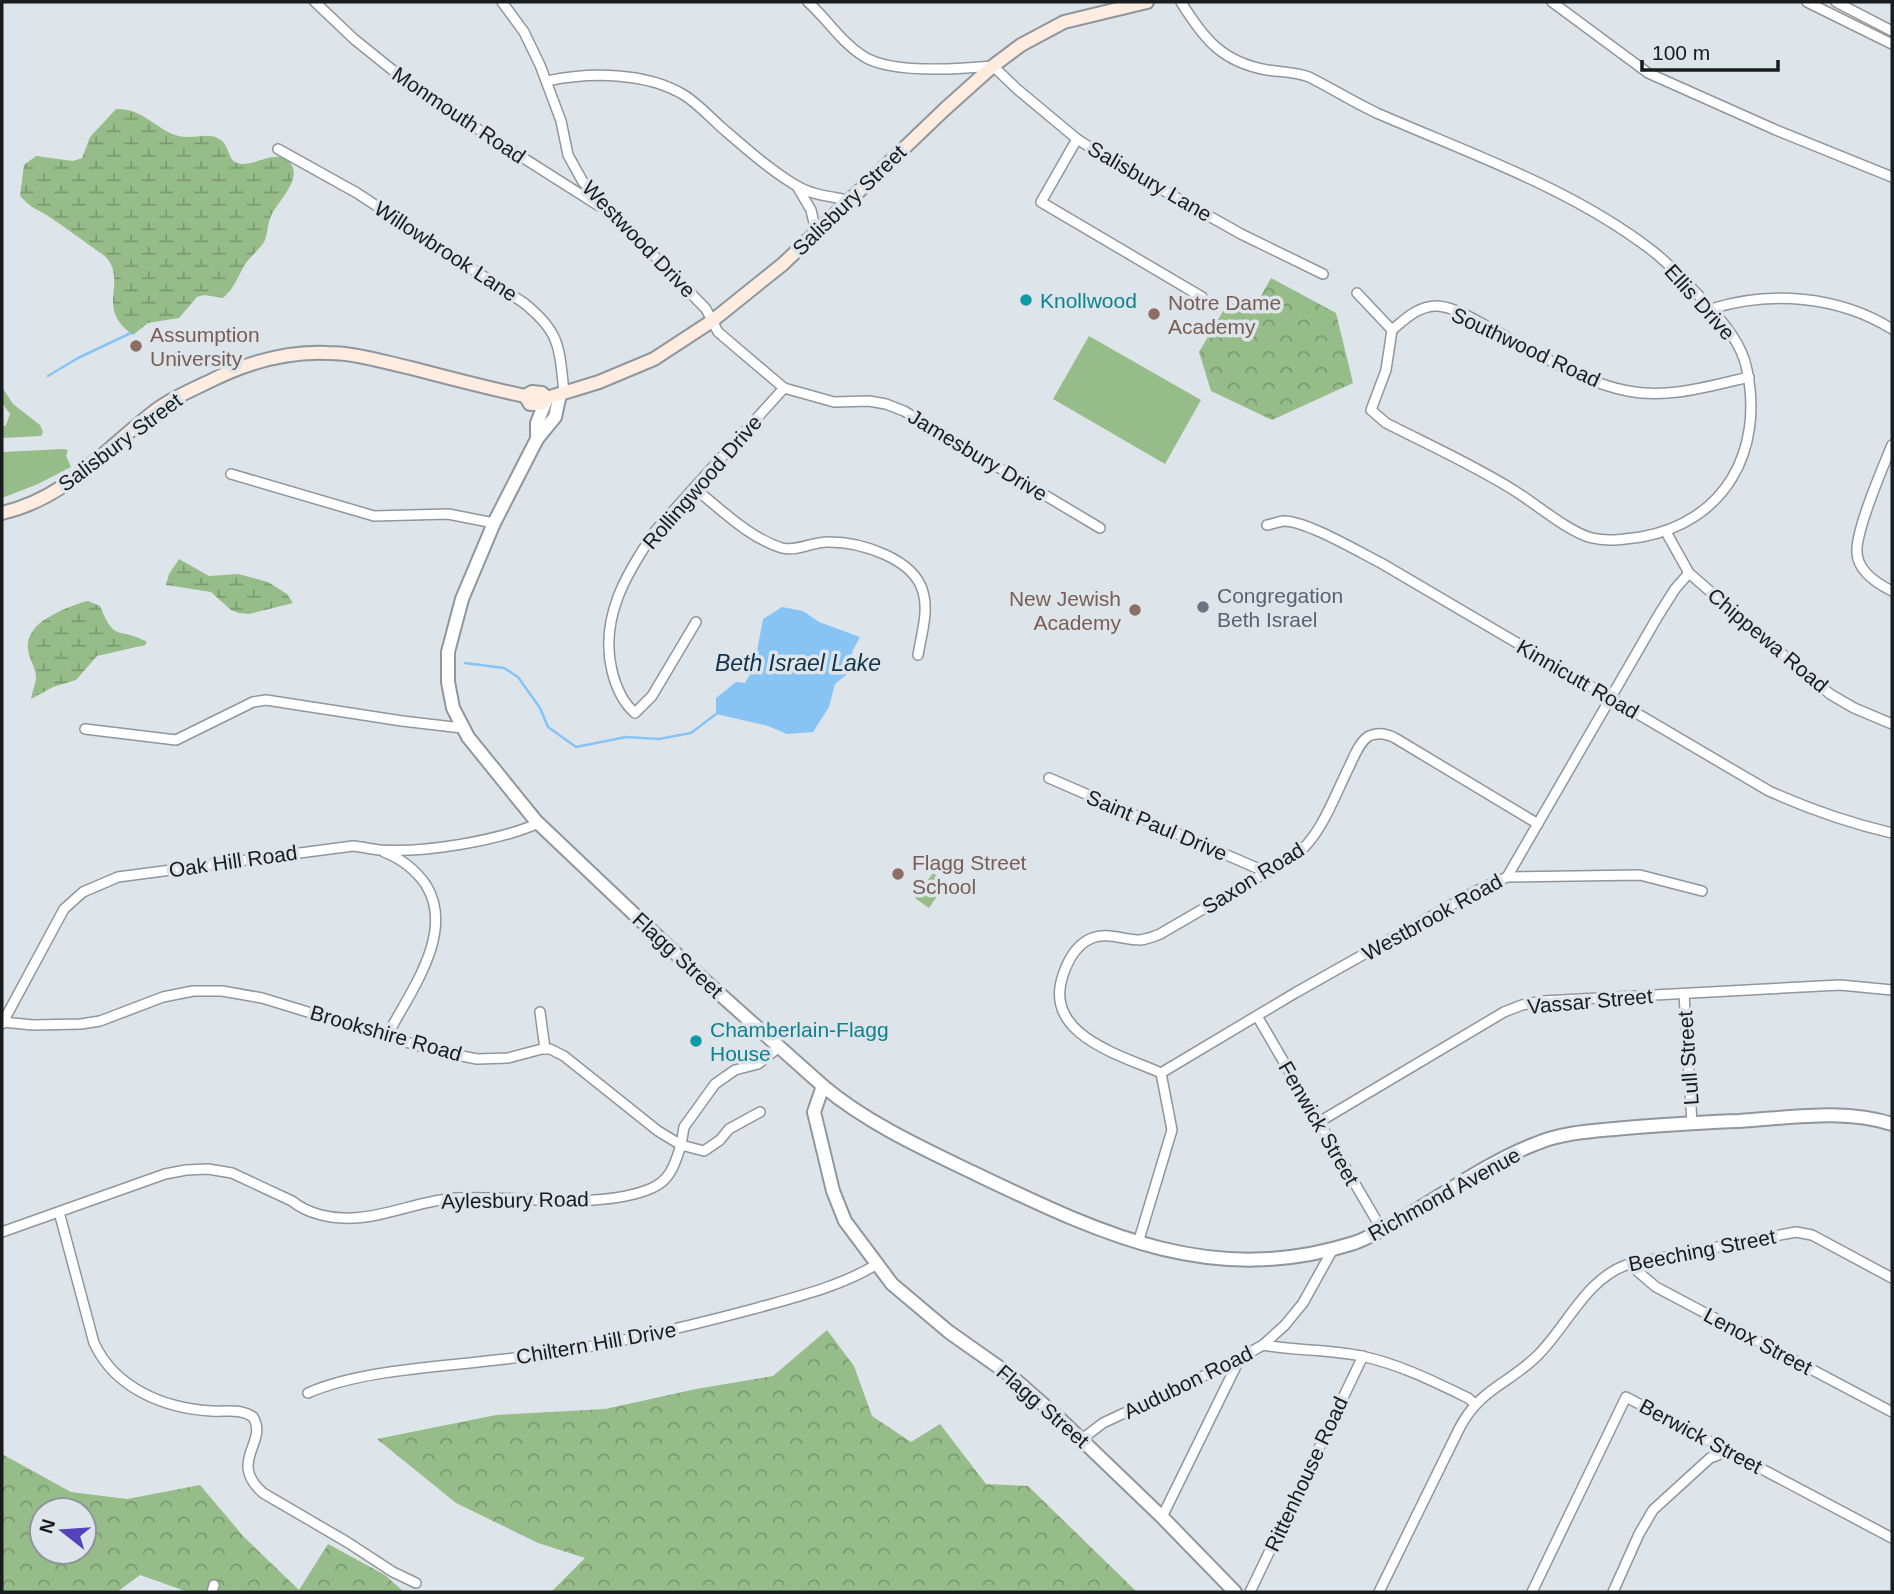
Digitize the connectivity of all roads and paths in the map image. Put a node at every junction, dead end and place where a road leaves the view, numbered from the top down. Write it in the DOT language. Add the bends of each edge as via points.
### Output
graph roads {
  1 [pos="315,2"];
  2 [pos="502,2"];
  3 [pos="809,2"];
  4 [pos="1147,2"];
  5 [pos="1181,2"];
  6 [pos="1552,2"];
  7 [pos="1807,2"];
  8 [pos="1836,2"];
  9 [pos="1892,31"];
  10 [pos="1892,44"];
  11 [pos="993,66"];
  12 [pos="547,81"];
  13 [pos="1077,139"];
  14 [pos="278,149"];
  15 [pos="1892,177"];
  16 [pos="797,186"];
  17 [pos="849,200"];
  18 [pos="612,214"];
  19 [pos="816,232"];
  20 [pos="1322,274"];
  21 [pos="1357,293"];
  22 [pos="1202,297"];
  23 [pos="1711,309"];
  24 [pos="712,321"];
  25 [pos="1892,328"];
  26 [pos="1392,330"];
  27 [pos="1749,377"];
  28 [pos="785,388"];
  29 [pos="557,395"];
  30 [pos="1892,445"];
  31 [pos="231,474"];
  32 [pos="694,488"];
  33 [pos="2,513"];
  34 [pos="494,523"];
  35 [pos="1267,525"];
  36 [pos="1100,527"];
  37 [pos="1666,532"];
  38 [pos="1689,573"];
  39 [pos="1892,591"];
  40 [pos="696,622"];
  41 [pos="918,656"];
  42 [pos="1611,697"];
  43 [pos="1892,723"];
  44 [pos="463,728"];
  45 [pos="85,729"];
  46 [pos="1049,778"];
  47 [pos="539,823"];
  48 [pos="1538,824"];
  49 [pos="1892,833"];
  50 [pos="378,850"];
  51 [pos="1266,872"];
  52 [pos="1507,877"];
  53 [pos="1702,891"];
  54 [pos="1892,990"];
  55 [pos="1684,993"];
  56 [pos="540,1012"];
  57 [pos="1257,1016"];
  58 [pos="2,1023"];
  59 [pos="387,1036"];
  60 [pos="779,1047"];
  61 [pos="545,1049"];
  62 [pos="1161,1073"];
  63 [pos="823,1086"];
  64 [pos="760,1112"];
  65 [pos="1891,1121"];
  66 [pos="1319,1122"];
  67 [pos="1692,1123"];
  68 [pos="681,1145"];
  69 [pos="59,1212"];
  70 [pos="1382,1230"];
  71 [pos="2,1232"];
  72 [pos="1138,1243"];
  73 [pos="1333,1249"];
  74 [pos="877,1264"];
  75 [pos="1629,1264"];
  76 [pos="1892,1278"];
  77 [pos="1263,1345"];
  78 [pos="1363,1356"];
  79 [pos="1240,1358"];
  80 [pos="308,1393"];
  81 [pos="1474,1404"];
  82 [pos="1892,1412"];
  83 [pos="1082,1439"];
  84 [pos="1729,1451"];
  85 [pos="1162,1517"];
  86 [pos="1892,1538"];
  87 [pos="416,1583"];
  88 [pos="1235,1592"];
  89 [pos="1250,1592"];
  90 [pos="1380,1592"];
  91 [pos="1532,1592"];
  92 [pos="1613,1592"];
  1 -- 18 [label="street, Monmouth Road" via="421,93"];
  2 -- 12 [label="street, Westwood Drive" via="524,32"];
  3 -- 11 [label="street" via="850,46 874,62 959,69"];
  4 -- 11 [label="main road, Salisbury Street" via="1064,22"];
  5 -- 23 [label="street, Ellis Drive" via="1209,42 1233,60 1304,75 1607,219 1653,251"];
  6 -- 15 [label="street" via="1648,73"];
  7 -- 10 [label="street"];
  8 -- 9 [label="street"];
  11 -- 13 [label="street, Salisbury Lane"];
  11 -- 17 [label="main road, Salisbury Street"];
  12 -- 16 [label="street" via="564,77 652,80 686,97"];
  12 -- 18 [label="street, Westwood Drive" via="572,164"];
  13 -- 20 [label="street, Salisbury Lane" via="1241,234"];
  13 -- 22 [label="street" via="1041,202"];
  14 -- 29 [label="street, Willowbrook Lane" via="358,193 545,321 556,337 560,355"];
  16 -- 17 [label="street"];
  16 -- 19 [label="street" via="811,210"];
  17 -- 19 [label="main road, Salisbury Street"];
  18 -- 24 [label="street, Westwood Drive" via="706,309"];
  19 -- 24 [label="main road, Salisbury Street"];
  21 -- 26 [label="street"];
  23 -- 25 [label="street" via="1751,299 1805,300 1856,311"];
  23 -- 27 [label="street, Ellis Drive" via="1737,342"];
  24 -- 28 [label="street, Jamesbury Drive" via="718,332"];
  24 -- 29 [label="main road, Salisbury Street" via="654,359"];
  26 -- 27 [label="street, Southwood Road" via="1421,309 1448,308 1574,371 1646,394"];
  26 -- 37 [label="street, Ellis Drive" via="1386,370 1371,410 1386,423 1513,489 1584,536 1606,540"];
  27 -- 37 [label="street, Ellis Drive" via="1753,401 1750,436 1736,471 1701,512"];
  28 -- 32 [label="street, Rollingwood Drive"];
  28 -- 36 [label="street, Jamesbury Drive" via="834,402 869,401 904,411"];
  29 -- 33 [label="main road, Salisbury Street" via="530,404 525,396 348,354 276,357 224,374 168,402 85,473 34,502"];
  29 -- 34 [label="street, Flagg Street" via="537,423 537,439"];
  30 -- 39 [label="street" via="1874,489 1857,553 1872,578"];
  31 -- 34 [label="street" via="374,516 448,514"];
  32 -- 40 [label="street, Rollingwood Drive" via="639,554 610,618 612,670 621,697 635,713 652,696"];
  32 -- 41 [label="street" via="770,544 786,549 817,542 851,544 879,552 903,567 920,584 925,599"];
  34 -- 44 [label="street, Flagg Street" via="462,600 448,652 449,691"];
  35 -- 42 [label="street, Kinnicutt Road" via="1294,522 1358,552"];
  37 -- 38 [label="street, Chippewa Road"];
  38 -- 42 [label="street, Westbrook Road"];
  38 -- 43 [label="street, Chippewa Road" via="1830,694"];
  42 -- 48 [label="street, Westbrook Road"];
  42 -- 49 [label="street, Kinnicutt Road" via="1769,791 1847,822"];
  44 -- 45 [label="street" via="266,700 176,740"];
  44 -- 47 [label="street, Flagg Street"];
  46 -- 51 [label="street, Saint Paul Drive"];
  47 -- 50 [label="street, Oak Hill Road" via="474,841"];
  47 -- 60 [label="street, Flagg Street"];
  48 -- 51 [label="street, Saxon Road" via="1401,741 1376,734 1360,746 1309,844"];
  48 -- 52 [label="street, Westbrook Road"];
  50 -- 58 [label="street, Oak Hill Road" via="353,846 118,877 94,886 69,903 58,918"];
  50 -- 59 [label="street" via="402,860 417,873 437,917 425,962"];
  51 -- 62 [label="street, Saxon Road" via="1160,934 1139,940 1096,936 1071,957 1059,991 1069,1023 1089,1040"];
  52 -- 53 [label="street" via="1640,875"];
  52 -- 57 [label="street, Westbrook Road"];
  54 -- 55 [label="street, Vassar Street" via="1840,985"];
  55 -- 66 [label="street, Vassar Street" via="1542,1001 1512,1008"];
  55 -- 67 [label="street, Lull Street"];
  56 -- 61 [label="street"];
  57 -- 62 [label="street, Westbrook Road"];
  57 -- 66 [label="street, Fenwick Street"];
  58 -- 59 [label="street, Brookshire Road" via="59,1026 100,1021 163,997 208,990 262,998"];
  59 -- 61 [label="street, Brookshire Road" via="477,1059 508,1058"];
  60 -- 63 [label="street, Flagg Street"];
  60 -- 68 [label="street" via="758,1064 736,1070 715,1084 684,1127"];
  61 -- 68 [label="street" via="564,1056"];
  62 -- 72 [label="street" via="1172,1130"];
  63 -- 72 [label="street, Richmond Avenue" via="864,1115 961,1166 1085,1225"];
  63 -- 74 [label="street, Flagg Street" via="814,1112 833,1191 845,1222"];
  64 -- 68 [label="street" via="729,1129 704,1151"];
  65 -- 67 [label="street, Richmond Avenue" via="1850,1116"];
  66 -- 70 [label="street, Fenwick Street"];
  67 -- 70 [label="street, Richmond Avenue" via="1552,1138 1517,1152"];
  68 -- 69 [label="street, Aylesbury Road" via="673,1169 660,1184 594,1199 454,1198 367,1217 332,1217 299,1207 237,1175 197,1169 165,1174"];
  69 -- 71 [label="street, Aylesbury Road"];
  69 -- 87 [label="street" via="94,1343 110,1369 133,1388 163,1402 211,1411 238,1410 253,1417 257,1431 248,1469 255,1486"];
  70 -- 73 [label="street, Richmond Avenue"];
  72 -- 73 [label="street, Richmond Avenue" via="1223,1259"];
  73 -- 77 [label="street, Audubon Road" via="1303,1303"];
  74 -- 80 [label="street, Chiltern Hill Drive" via="792,1298 687,1327 511,1359 382,1373"];
  74 -- 83 [label="street, Flagg Street" via="905,1297 1010,1375"];
  75 -- 76 [label="street, Beeching Street" via="1796,1232 1812,1235"];
  75 -- 81 [label="street, Beeching Street" via="1598,1282 1539,1354"];
  75 -- 82 [label="street, Lenox Street" via="1656,1287"];
  77 -- 78 [label="street"];
  77 -- 79 [label="street, Audubon Road"];
  78 -- 81 [label="street" via="1410,1371"];
  78 -- 89 [label="street, Rittenhouse Road"];
  79 -- 83 [label="street, Audubon Road" via="1102,1423"];
  79 -- 85 [label="street"];
  81 -- 90 [label="street, Beeching Street"];
  83 -- 85 [label="street, Flagg Street"];
  84 -- 86 [label="street, Berwick Street"];
  84 -- 91 [label="street, Berwick Street" via="1626,1397"];
  84 -- 92 [label="street" via="1710,1458 1653,1510"];
  85 -- 88 [label="street, Flagg Street"];
}
